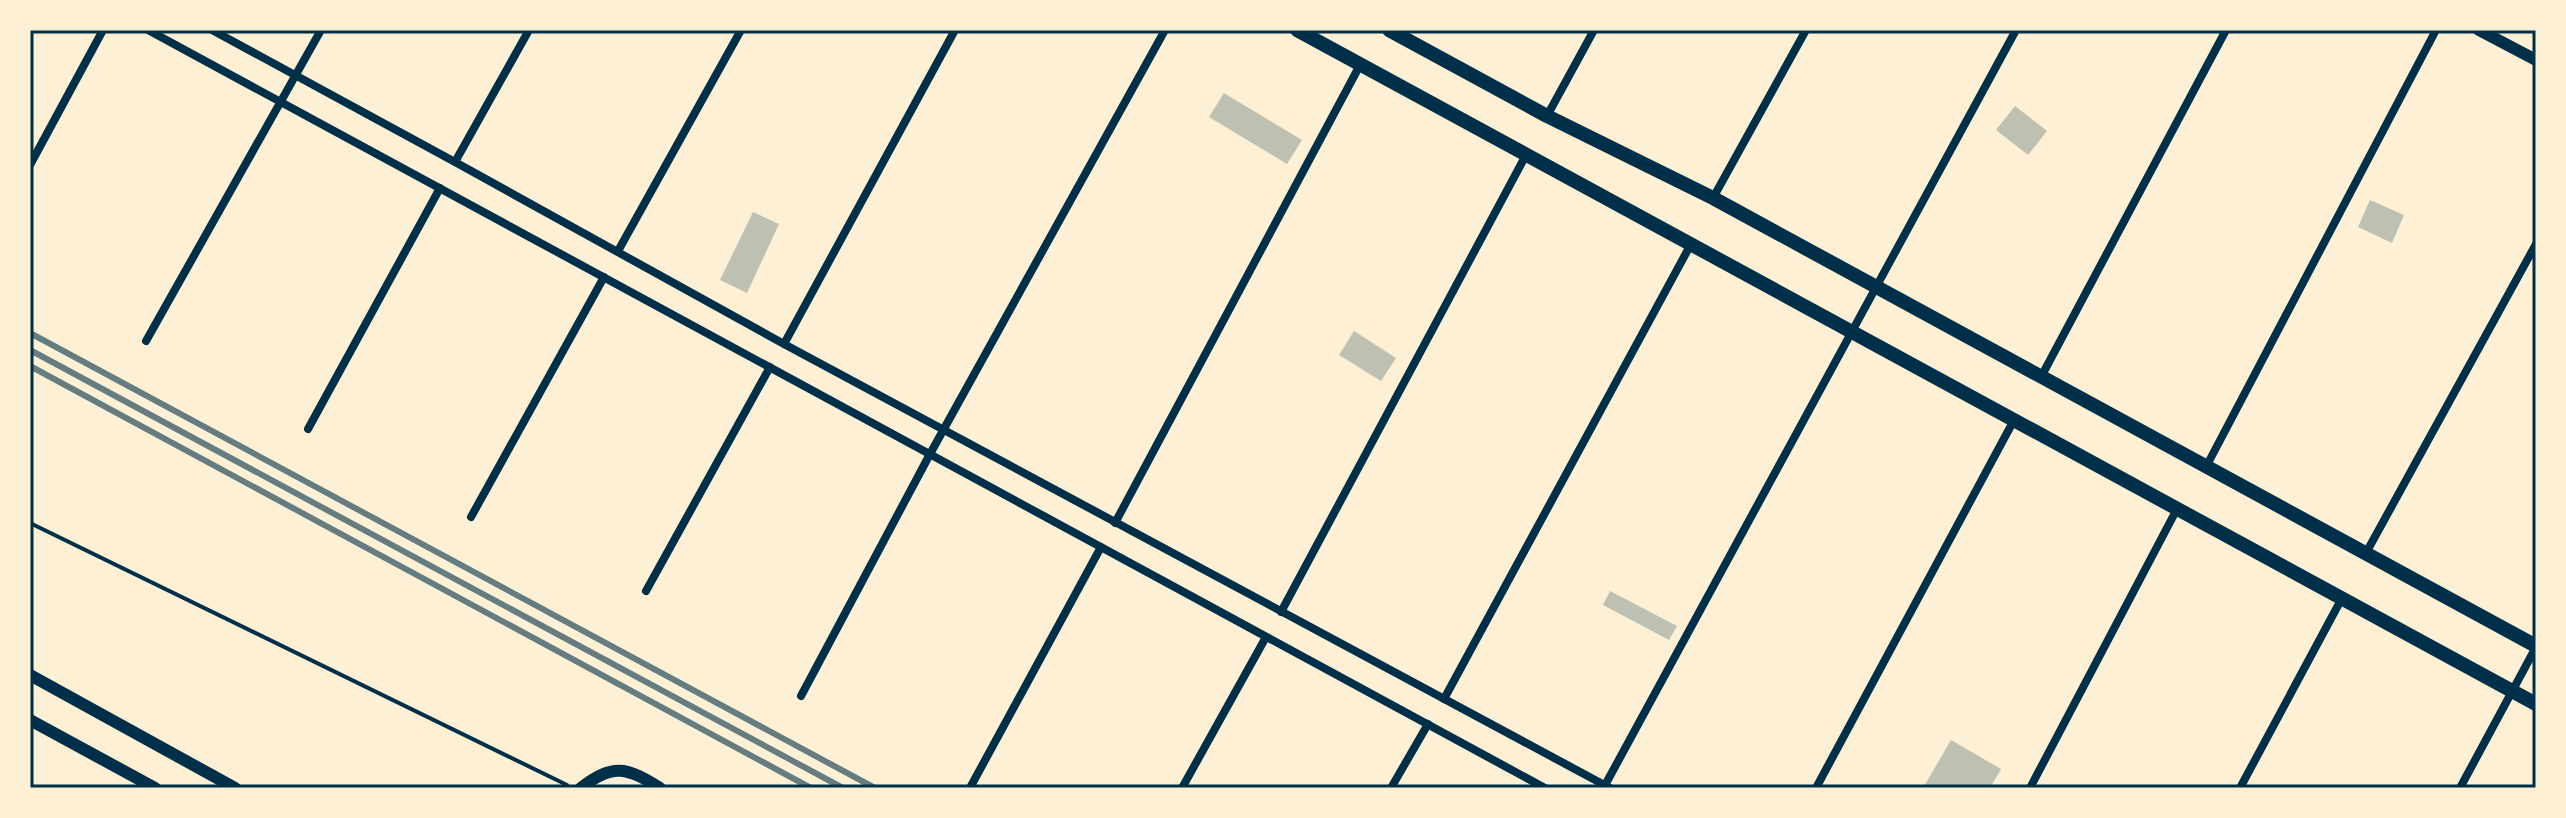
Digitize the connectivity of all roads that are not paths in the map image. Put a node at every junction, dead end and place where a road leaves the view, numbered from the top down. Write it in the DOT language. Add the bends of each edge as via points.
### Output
graph roads {
  1 [pos="103,30"];
  2 [pos="148,30"];
  3 [pos="212,30"];
  4 [pos="321,30"];
  5 [pos="529,30"];
  6 [pos="741,30"];
  7 [pos="955,30"];
  8 [pos="1165,30"];
  9 [pos="1297,30"];
  10 [pos="1389,30"];
  11 [pos="1594,30"];
  12 [pos="1806,30"];
  13 [pos="2016,30"];
  14 [pos="2226,30"];
  15 [pos="2436,30"];
  16 [pos="2479,30"];
  17 [pos="2536,60"];
  18 [pos="1360,65"];
  19 [pos="295,76"];
  20 [pos="281,102"];
  21 [pos="1547,116"];
  22 [pos="1526,155"];
  23 [pos="455,162"];
  24 [pos="30,165"];
  25 [pos="440,188"];
  26 [pos="1713,198"];
  27 [pos="1691,244"];
  28 [pos="2536,244"];
  29 [pos="618,251"];
  30 [pos="604,277"];
  31 [pos="1876,287"];
  32 [pos="1851,332"];
  33 [pos="146,341"];
  34 [pos="784,344"];
  35 [pos="770,367"];
  36 [pos="2041,377"];
  37 [pos="2014,420"];
  38 [pos="308,429"];
  39 [pos="944,429"];
  40 [pos="930,454"];
  41 [pos="2206,467"];
  42 [pos="2177,509"];
  43 [pos="471,517"];
  44 [pos="1115,523"];
  45 [pos="1101,547"];
  46 [pos="2366,553"];
  47 [pos="646,591"];
  48 [pos="2342,598"];
  49 [pos="1281,612"];
  50 [pos="1266,637"];
  51 [pos="2536,646"];
  52 [pos="30,675"];
  53 [pos="2512,691"];
  54 [pos="801,696"];
  55 [pos="1444,699"];
  56 [pos="2536,704"];
  57 [pos="30,720"];
  58 [pos="1428,724"];
  59 [pos="971,786"];
  60 [pos="1606,787"];
  61 [pos="155,788"];
  62 [pos="235,788"];
  63 [pos="581,788"];
  64 [pos="660,788"];
  65 [pos="1182,788"];
  66 [pos="1391,788"];
  67 [pos="1545,788"];
  68 [pos="1816,788"];
  69 [pos="2030,788"];
  70 [pos="2240,788"];
  71 [pos="2460,788"];
  1 -- 24 [label="street"];
  2 -- 20 [label="street"];
  3 -- 19 [label="street"];
  4 -- 19 [label="street"];
  5 -- 23 [label="street"];
  6 -- 29 [label="street"];
  7 -- 34 [label="street"];
  8 -- 39 [label="street"];
  9 -- 18 [label="main road"];
  10 -- 21 [label="main road"];
  11 -- 21 [label="street"];
  12 -- 26 [label="street"];
  13 -- 31 [label="street"];
  14 -- 36 [label="street"];
  15 -- 41 [label="street"];
  16 -- 17 [label="street"];
  18 -- 22 [label="main road"];
  18 -- 44 [label="street"];
  19 -- 20 [label="street"];
  19 -- 23 [label="street"];
  20 -- 25 [label="street"];
  20 -- 33 [label="street"];
  21 -- 26 [label="main road"];
  22 -- 27 [label="main road"];
  22 -- 49 [label="street"];
  23 -- 29 [label="street"];
  25 -- 30 [label="street"];
  25 -- 38 [label="street"];
  26 -- 31 [label="main road"];
  27 -- 32 [label="main road"];
  27 -- 55 [label="street"];
  28 -- 46 [label="street"];
  29 -- 34 [label="street"];
  30 -- 35 [label="street"];
  30 -- 43 [label="street"];
  31 -- 32 [label="street"];
  31 -- 36 [label="main road"];
  32 -- 37 [label="main road"];
  32 -- 60 [label="street"];
  34 -- 39 [label="street"];
  35 -- 40 [label="street"];
  35 -- 47 [label="street"];
  36 -- 41 [label="main road"];
  37 -- 42 [label="main road"];
  37 -- 68 [label="street"];
  39 -- 40 [label="street"];
  39 -- 44 [label="street"];
  40 -- 45 [label="street"];
  40 -- 54 [label="street"];
  41 -- 46 [label="main road"];
  42 -- 48 [label="main road"];
  42 -- 69 [label="street"];
  44 -- 49 [label="street"];
  45 -- 50 [label="street"];
  45 -- 59 [label="street"];
  46 -- 51 [label="main road"];
  48 -- 53 [label="main road"];
  48 -- 70 [label="street"];
  49 -- 55 [label="street"];
  50 -- 58 [label="street"];
  50 -- 65 [label="street"];
  51 -- 53 [label="street"];
  52 -- 62 [label="street"];
  53 -- 56 [label="main road"];
  53 -- 71 [label="street"];
  55 -- 60 [label="street"];
  57 -- 61 [label="street"];
  58 -- 66 [label="street"];
  58 -- 67 [label="street"];
  63 -- 64 [label="street" via="611,769 635,772"];
}
